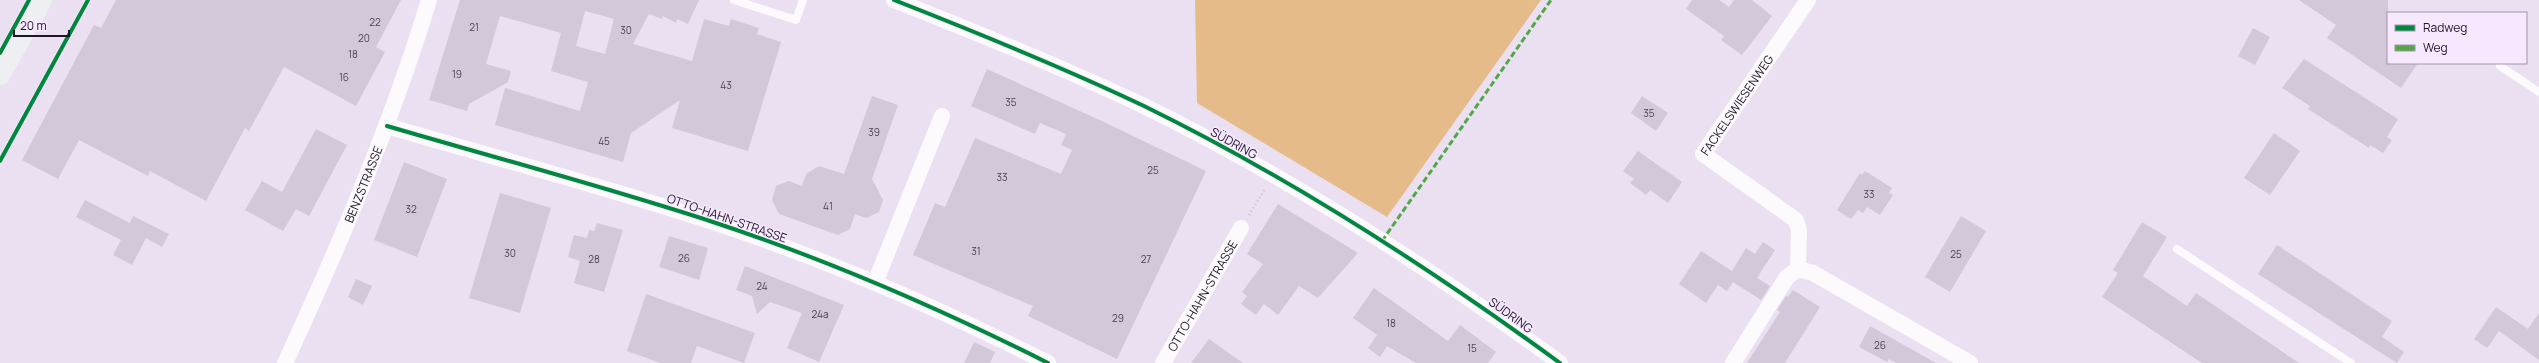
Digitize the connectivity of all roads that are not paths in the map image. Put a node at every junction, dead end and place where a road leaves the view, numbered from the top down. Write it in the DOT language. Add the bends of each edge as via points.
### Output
graph roads {
  1 [pos="41,0"];
  2 [pos="429,0"];
  3 [pos="734,0"];
  4 [pos="802,0"];
  5 [pos="894,0"];
  6 [pos="1808,0"];
  7 [pos="2500,66"];
  8 [pos="0,74"];
  9 [pos="2539,92"];
  10 [pos="942,116"];
  11 [pos="388,126"];
  12 [pos="1241,228"];
  13 [pos="2177,249"];
  14 [pos="1798,269"];
  15 [pos="875,283"];
  16 [pos="285,363"];
  17 [pos="1048,363"];
  18 [pos="1163,363"];
  19 [pos="1560,363"];
  20 [pos="1733,363"];
  21 [pos="1970,363"];
  22 [pos="2351,363"];
  1 -- 8 [label="main road"];
  2 -- 11 [label="street, BENZSTRASSE"];
  3 -- 4 [label="lane" via="796,20"];
  5 -- 19 [label="street, SÜDRING" via="1034,57 1144,107 1273,176 1364,230 1465,295"];
  6 -- 14 [label="street, FACKELSWIESENWEG" via="1703,154 1796,220 1799,231"];
  7 -- 9 [label="lane"];
  10 -- 15 [label="street"];
  11 -- 15 [label="street, OTTO-HAHN-STRASSE" via="713,222"];
  11 -- 16 [label="street, BENZSTRASSE" via="332,261"];
  12 -- 18 [label="street, OTTO-HAHN-STRASSE"];
  13 -- 22 [label="lane"];
  14 -- 20 [label="street" via="1787,277"];
  14 -- 21 [label="street" via="1813,273"];
  15 -- 17 [label="street, OTTO-HAHN-STRASSE" via="952,316"];
}
